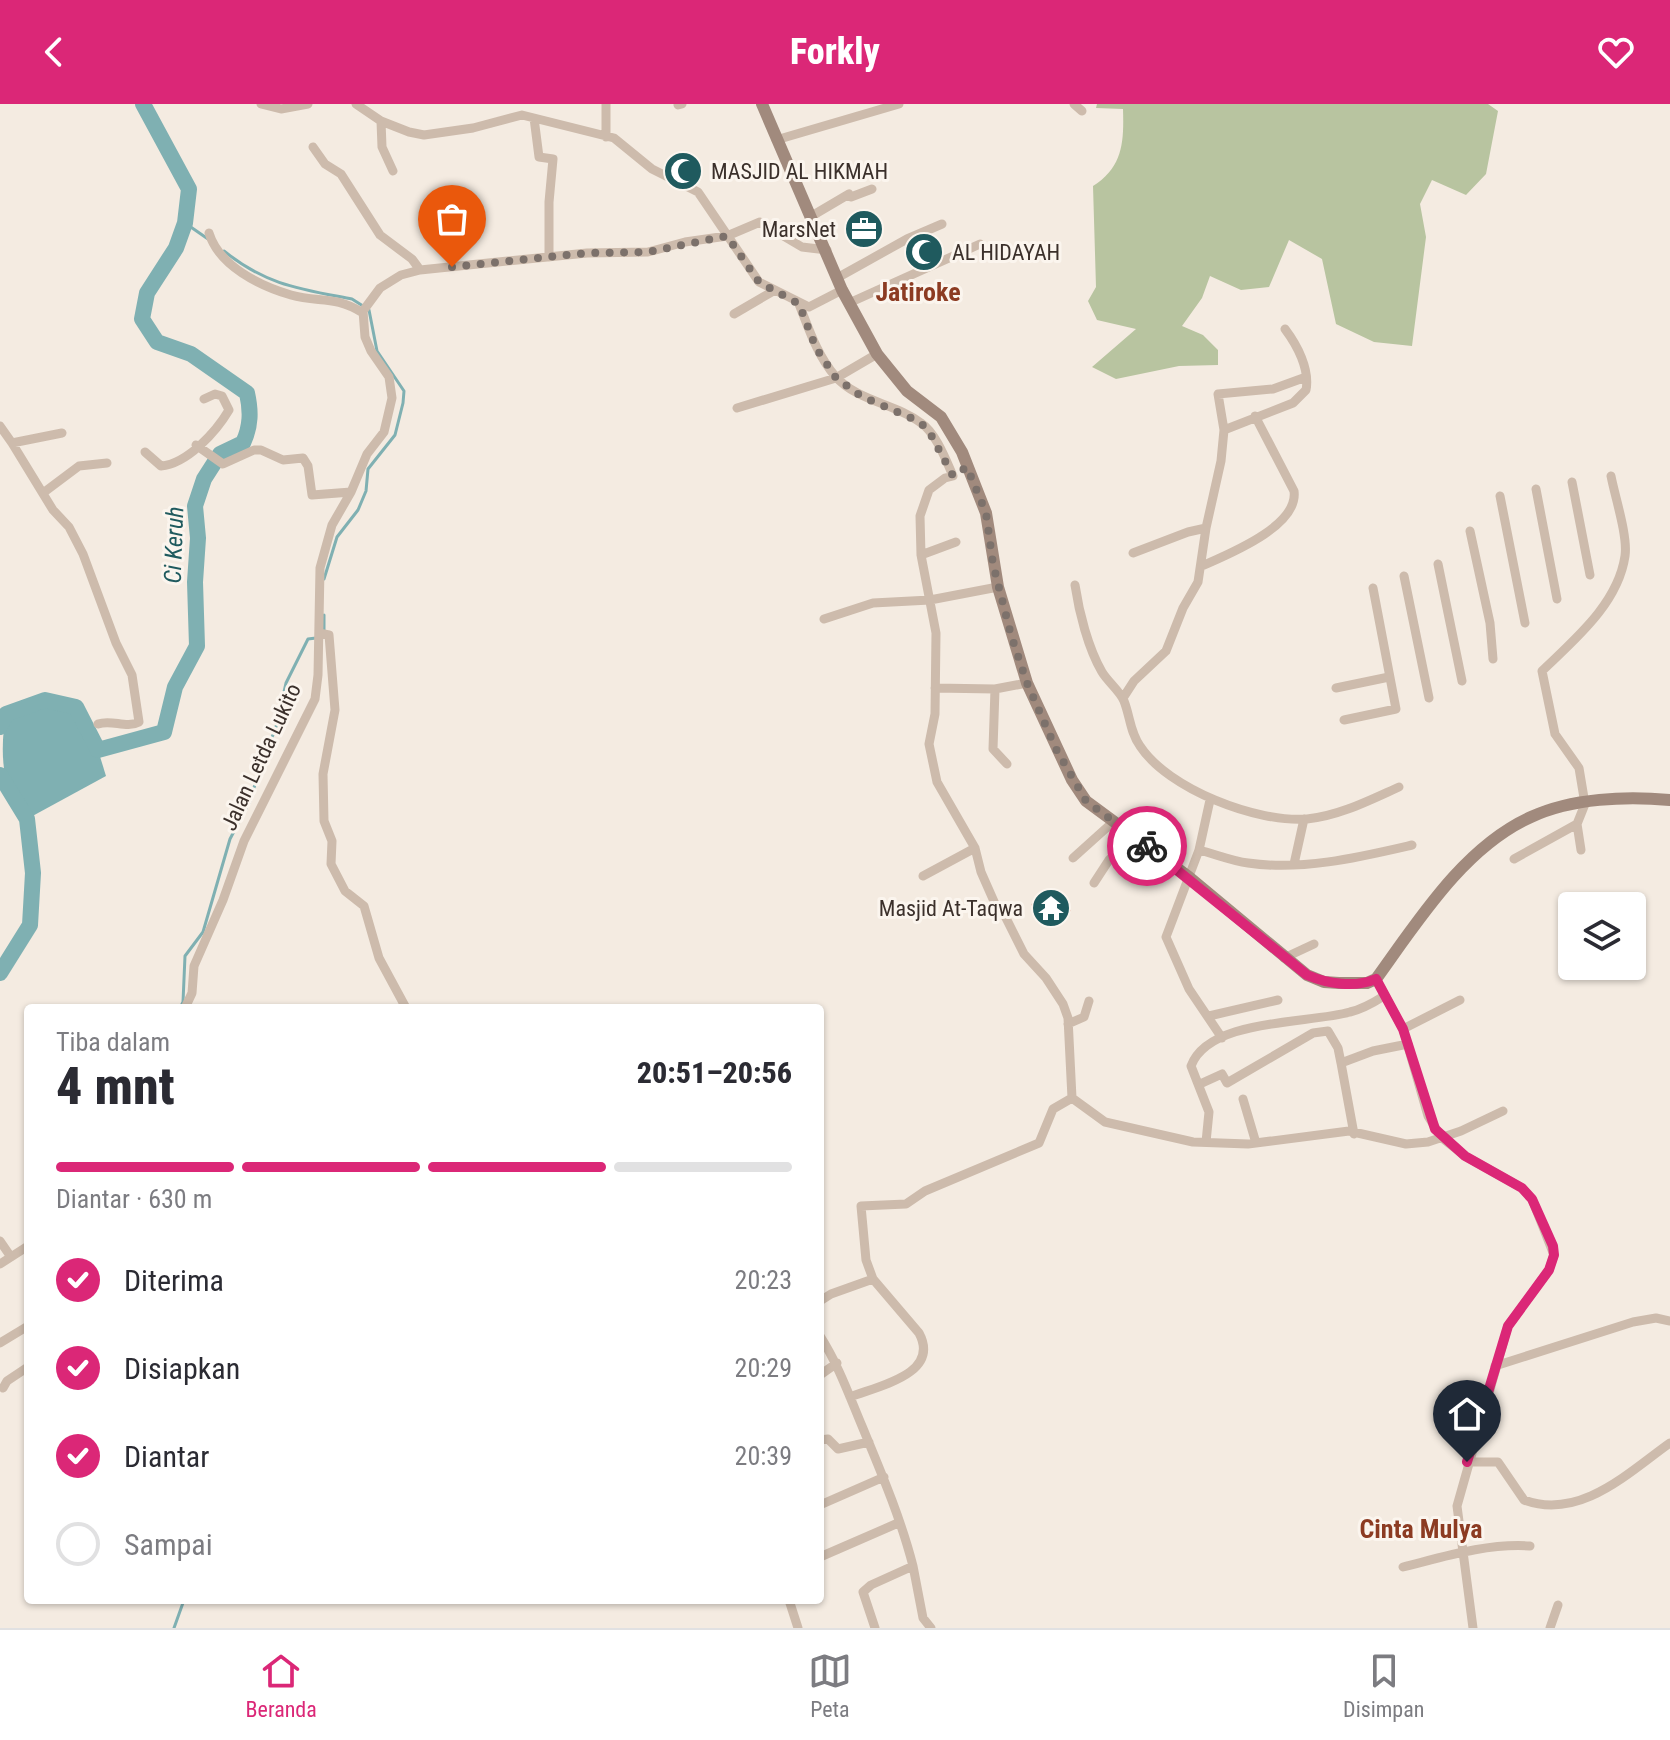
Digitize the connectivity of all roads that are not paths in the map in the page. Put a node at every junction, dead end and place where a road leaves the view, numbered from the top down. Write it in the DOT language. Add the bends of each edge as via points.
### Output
graph roads {
  1 [pos="261,104"];
  2 [pos="308,104"];
  3 [pos="356,104"];
  4 [pos="606,104"];
  5 [pos="762,104"];
  6 [pos="899,104"];
  7 [pos="1074,104"];
  8 [pos="1082,111"];
  9 [pos="534,118"];
  10 [pos="381,121"];
  11 [pos="606,137"];
  12 [pos="776,140"];
  13 [pos="313,147"];
  14 [pos="393,171"];
  15 [pos="872,189"];
  16 [pos="810,217"];
  17 [pos="942,224"];
  18 [pos="209,233"];
  19 [pos="727,236"];
  20 [pos="980,244"];
  21 [pos="827,250"];
  22 [pos="549,257"];
  23 [pos="420,270"];
  24 [pos="839,284"];
  25 [pos="775,290"];
  26 [pos="849,303"];
  27 [pos="799,304"];
  28 [pos="364,309"];
  29 [pos="734,314"];
  30 [pos="1285,329"];
  31 [pos="877,354"];
  32 [pos="1306,377"];
  33 [pos="836,378"];
  34 [pos="204,399"];
  35 [pos="737,408"];
  36 [pos="1255,416"];
  37 [pos="0,426"];
  38 [pos="1224,430"];
  39 [pos="62,433"];
  40 [pos="12,443"];
  41 [pos="196,445"];
  42 [pos="145,452"];
  43 [pos="107,463"];
  44 [pos="967,467"];
  45 [pos="953,476"];
  46 [pos="1611,476"];
  47 [pos="1572,482"];
  48 [pos="1536,489"];
  49 [pos="351,492"];
  50 [pos="43,493"];
  51 [pos="1500,496"];
  52 [pos="1206,528"];
  53 [pos="956,542"];
  54 [pos="1133,553"];
  55 [pos="921,555"];
  56 [pos="1438,564"];
  57 [pos="1202,566"];
  58 [pos="1590,575"];
  59 [pos="1404,576"];
  60 [pos="1075,585"];
  61 [pos="998,587"];
  62 [pos="1373,588"];
  63 [pos="1557,599"];
  64 [pos="930,600"];
  65 [pos="824,619"];
  66 [pos="1525,623"];
  67 [pos="321,635"];
  68 [pos="1490,641"];
  69 [pos="1493,659"];
  70 [pos="1389,677"];
  71 [pos="1462,681"];
  72 [pos="1027,683"];
  73 [pos="935,688"];
  74 [pos="1336,688"];
  75 [pos="995,689"];
  76 [pos="1123,698"];
  77 [pos="1429,698"];
  78 [pos="1344,720"];
  79 [pos="98,724"];
  80 [pos="1007,764"];
  81 [pos="1399,787"];
  82 [pos="1210,800"];
  83 [pos="1670,800"];
  84 [pos="1585,804"];
  85 [pos="1304,819"];
  86 [pos="1113,822"];
  87 [pos="1577,824"];
  88 [pos="1133,836"];
  89 [pos="1412,845"];
  90 [pos="975,848"];
  91 [pos="1199,850"];
  92 [pos="1581,850"];
  93 [pos="1073,858"];
  94 [pos="1514,859"];
  95 [pos="1294,864"];
  96 [pos="923,876"];
  97 [pos="1189,877"];
  98 [pos="1094,883"];
  99 [pos="1314,944"];
  100 [pos="1037,949"];
  101 [pos="1024,954"];
  102 [pos="1284,958"];
  103 [pos="1376,979"];
  104 [pos="1384,996"];
  105 [pos="1278,1000"];
  106 [pos="1460,1000"];
  107 [pos="1089,1001"];
  108 [pos="187,1004"];
  109 [pos="404,1004"];
  110 [pos="1209,1016"];
  111 [pos="1068,1024"];
  112 [pos="1403,1029"];
  113 [pos="1222,1038"];
  114 [pos="1408,1044"];
  115 [pos="1341,1063"];
  116 [pos="1200,1084"];
  117 [pos="1072,1098"];
  118 [pos="1243,1099"];
  119 [pos="1503,1111"];
  120 [pos="1354,1134"];
  121 [pos="1442,1138"];
  122 [pos="1206,1142"];
  123 [pos="1256,1143"];
  124 [pos="0,1241"];
  125 [pos="24,1249"];
  126 [pos="11,1257"];
  127 [pos="0,1264"];
  128 [pos="873,1279"];
  129 [pos="824,1298"];
  130 [pos="1670,1321"];
  131 [pos="24,1328"];
  132 [pos="824,1342"];
  133 [pos="0,1343"];
  134 [pos="837,1363"];
  135 [pos="1495,1366"];
  136 [pos="24,1370"];
  137 [pos="824,1372"];
  138 [pos="3,1388"];
  139 [pos="850,1397"];
  140 [pos="824,1440"];
  141 [pos="869,1442"];
  142 [pos="1670,1443"];
  143 [pos="1467,1462"];
  144 [pos="884,1477"];
  145 [pos="824,1503"];
  146 [pos="898,1523"];
  147 [pos="1530,1546"];
  148 [pos="1464,1553"];
  149 [pos="824,1555"];
  150 [pos="913,1566"];
  151 [pos="1403,1567"];
  152 [pos="790,1604"];
  153 [pos="1558,1605"];
  154 [pos="797,1628"];
  155 [pos="875,1628"];
  156 [pos="931,1628"];
  157 [pos="1473,1628"];
  158 [pos="1550,1628"];
  1 -- 2 [label="street" via="281,109"];
  3 -- 10 [label="street"];
  4 -- 11 [label="street"];
  5 -- 12 [label="street"];
  6 -- 12 [label="street"];
  7 -- 8 [label="street"];
  9 -- 10 [label="street" via="522,115 424,135"];
  9 -- 11 [label="street"];
  9 -- 22 [label="street" via="539,157 553,159"];
  10 -- 14 [label="street" via="382,147"];
  11 -- 19 [label="street" via="698,192"];
  12 -- 16 [label="street"];
  13 -- 23 [label="street" via="341,174 380,235"];
  15 -- 16 [label="street" via="849,194"];
  16 -- 21 [label="street"];
  17 -- 24 [label="street" via="907,239"];
  18 -- 28 [label="street" via="224,260 248,276 295,296 327,297"];
  19 -- 21 [label="street" via="760,222 802,247"];
  19 -- 22 [label="street" via="648,252"];
  19 -- 25 [label="street" via="759,282"];
  20 -- 26 [label="street"];
  21 -- 24 [label="street"];
  22 -- 23 [label="street"];
  23 -- 28 [label="street" via="380,288"];
  24 -- 26 [label="street"];
  24 -- 27 [label="street" via="809,307"];
  25 -- 27 [label="street"];
  25 -- 29 [label="street"];
  26 -- 31 [label="street"];
  27 -- 33 [label="street" via="816,348"];
  28 -- 49 [label="street, Jalan Letda Lukito" via="365,337 389,377 392,398 384,432 367,454"];
  30 -- 32 [label="street"];
  31 -- 33 [label="street"];
  31 -- 44 [label="street" via="907,391 941,417"];
  32 -- 36 [label="street" via="1301,398"];
  32 -- 38 [label="street" via="1273,389 1218,394"];
  33 -- 35 [label="street"];
  33 -- 45 [label="street" via="861,396 920,422"];
  34 -- 41 [label="street" via="222,396 229,410"];
  36 -- 38 [label="street"];
  36 -- 57 [label="street" via="1295,502 1272,528"];
  37 -- 40 [label="street"];
  38 -- 52 [label="street"];
  39 -- 40 [label="street"];
  40 -- 50 [label="street"];
  41 -- 42 [label="street" via="167,466"];
  41 -- 49 [label="street" via="223,464 254,450 283,460 303,458 312,495"];
  43 -- 50 [label="street" via="79,466"];
  44 -- 45 [label="street"];
  44 -- 61 [label="street" via="986,513"];
  45 -- 55 [label="street" via="929,490 920,516"];
  46 -- 84 [label="street" via="1626,553 1619,577 1600,611 1542,671 1555,734 1579,768"];
  47 -- 58 [label="street"];
  48 -- 63 [label="street"];
  49 -- 67 [label="street, Jalan Letda Lukito" via="332,525 320,568"];
  50 -- 79 [label="street" via="83,554 135,684 139,722"];
  51 -- 66 [label="street"];
  52 -- 54 [label="street"];
  52 -- 57 [label="street"];
  53 -- 55 [label="street"];
  55 -- 64 [label="street"];
  56 -- 71 [label="street"];
  57 -- 76 [label="street" via="1166,651"];
  59 -- 77 [label="street"];
  60 -- 76 [label="street" via="1099,667"];
  61 -- 64 [label="street"];
  61 -- 72 [label="street"];
  62 -- 70 [label="street"];
  64 -- 65 [label="street" via="873,603"];
  64 -- 73 [label="street" via="936,633"];
  67 -- 108 [label="street, Jalan Letda Lukito" via="315,699 244,841 194,966"];
  67 -- 109 [label="street" via="335,710 323,774 331,864 345,891 364,906 379,958"];
  68 -- 68 [label="street" via="1470,544 1470,531 1490,623"];
  68 -- 69 [label="street"];
  70 -- 74 [label="street"];
  70 -- 78 [label="street" via="1396,709"];
  72 -- 75 [label="street"];
  72 -- 86 [label="street" via="1072,780 1086,801"];
  73 -- 75 [label="street"];
  73 -- 90 [label="street" via="929,744 937,782"];
  75 -- 80 [label="street" via="993,749"];
  76 -- 82 [label="street" via="1141,748"];
  81 -- 85 [label="street" via="1348,809"];
  82 -- 85 [label="street" via="1239,810"];
  82 -- 91 [label="street"];
  83 -- 84 [label="street"];
  84 -- 87 [label="street"];
  84 -- 103 [label="street" via="1530,817 1503,834 1445,887"];
  85 -- 95 [label="street"];
  86 -- 88 [label="street"];
  86 -- 93 [label="street"];
  87 -- 92 [label="street"];
  87 -- 94 [label="street"];
  88 -- 97 [label="street"];
  88 -- 98 [label="street"];
  89 -- 95 [label="street"];
  90 -- 96 [label="street"];
  90 -- 101 [label="street" via="987,886"];
  91 -- 95 [label="street" via="1248,863"];
  91 -- 97 [label="street"];
  97 -- 102 [label="street"];
  97 -- 110 [label="street" via="1166,937 1189,989"];
  99 -- 102 [label="street"];
  100 -- 101 [label="street"];
  101 -- 111 [label="street" via="1054,988"];
  102 -- 103 [label="street" via="1324,982"];
  103 -- 104 [label="street"];
  104 -- 112 [label="street"];
  104 -- 113 [label="street" via="1347,1013 1252,1027"];
  105 -- 110 [label="street"];
  106 -- 112 [label="street"];
  107 -- 111 [label="street" via="1084,1017"];
  110 -- 113 [label="street"];
  111 -- 117 [label="street"];
  112 -- 114 [label="street"];
  113 -- 116 [label="street" via="1195,1054 1191,1066"];
  114 -- 115 [label="street"];
  114 -- 121 [label="street" via="1428,1116"];
  115 -- 116 [label="street" via="1328,1031 1313,1033 1227,1083 1222,1074"];
  115 -- 120 [label="street"];
  116 -- 122 [label="street" via="1209,1112"];
  117 -- 122 [label="street" via="1105,1122"];
  117 -- 128 [label="street" via="1053,1109 1039,1143 906,1204 861,1206"];
  118 -- 123 [label="street"];
  119 -- 121 [label="street"];
  120 -- 121 [label="street" via="1406,1144"];
  120 -- 123 [label="street"];
  121 -- 135 [label="street" via="1522,1188 1553,1246 1549,1270 1508,1326"];
  122 -- 123 [label="street"];
  124 -- 126 [label="street"];
  125 -- 126 [label="street"];
  126 -- 127 [label="street"];
  128 -- 129 [label="street"];
  128 -- 139 [label="street" via="919,1333 924,1358 915,1371"];
  130 -- 135 [label="street" via="1633,1322"];
  131 -- 133 [label="street"];
  132 -- 134 [label="street"];
  134 -- 137 [label="street"];
  134 -- 139 [label="street"];
  135 -- 143 [label="street"];
  136 -- 138 [label="street"];
  139 -- 141 [label="street"];
  140 -- 141 [label="street" via="838,1449"];
  141 -- 144 [label="street"];
  142 -- 143 [label="street" via="1598,1494 1548,1504 1524,1500 1498,1462"];
  143 -- 148 [label="street" via="1456,1516"];
  144 -- 145 [label="street"];
  144 -- 146 [label="street"];
  146 -- 149 [label="street"];
  146 -- 150 [label="street"];
  147 -- 148 [label="street"];
  148 -- 151 [label="street"];
  148 -- 157 [label="street"];
  150 -- 155 [label="street" via="863,1592"];
  150 -- 156 [label="street" via="923,1618"];
  152 -- 154 [label="street"];
  153 -- 158 [label="street"];
}
